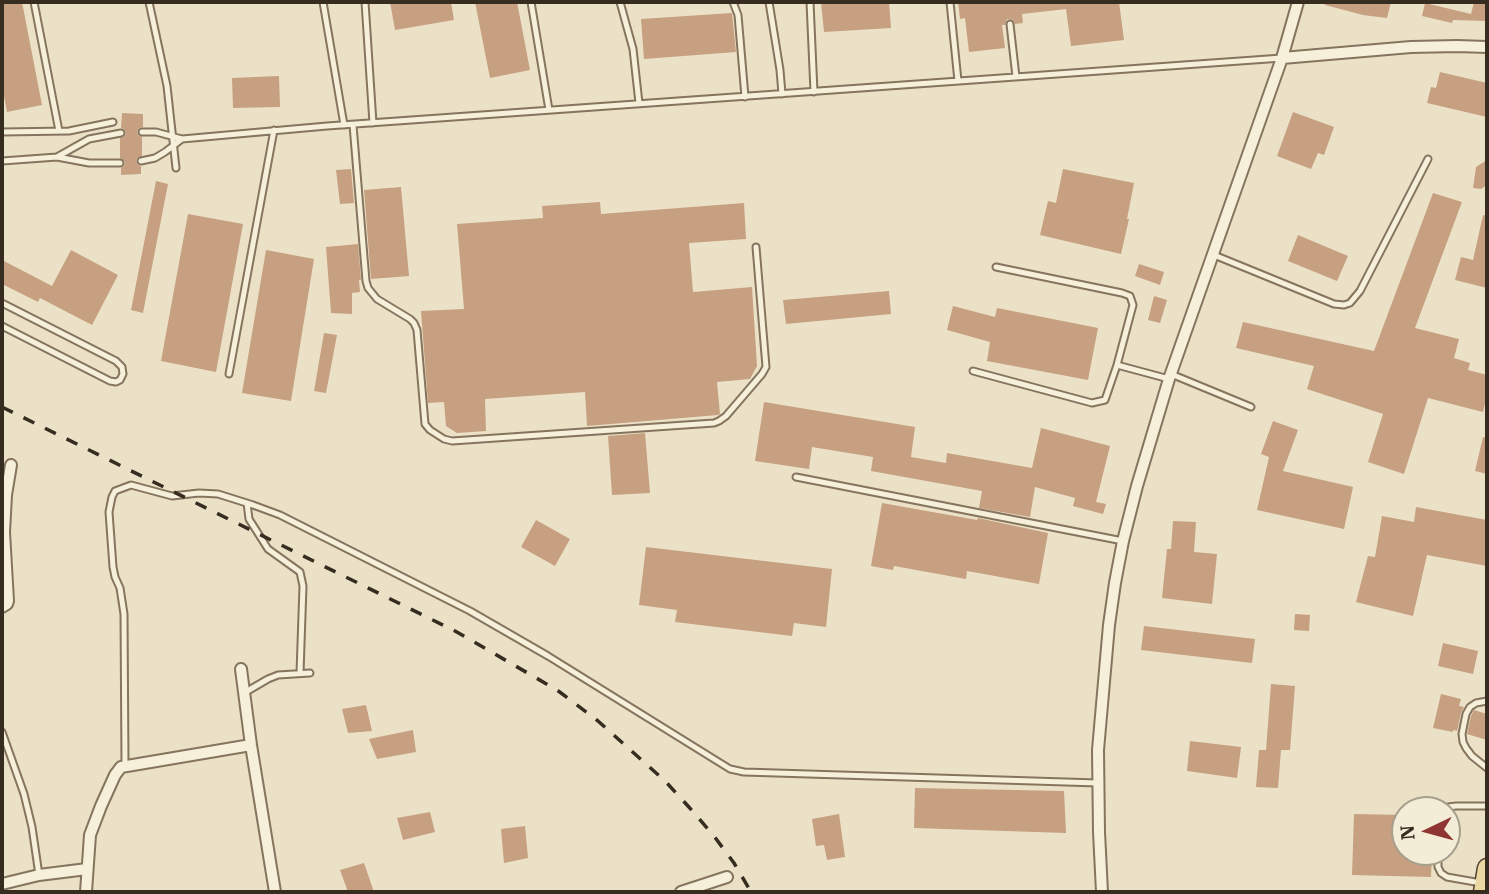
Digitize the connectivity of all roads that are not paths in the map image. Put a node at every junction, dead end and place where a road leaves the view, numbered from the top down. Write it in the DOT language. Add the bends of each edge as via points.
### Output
graph roads {
  1 [pos="34,2"];
  2 [pos="149,2"];
  3 [pos="323,2"];
  4 [pos="365,2"];
  5 [pos="531,2"];
  6 [pos="620,2"];
  7 [pos="733,2"];
  8 [pos="769,2"];
  9 [pos="810,2"];
  10 [pos="950,2"];
  11 [pos="1298,2"];
  12 [pos="1010,24"];
  13 [pos="1487,47"];
  14 [pos="1282,58"];
  15 [pos="1016,77"];
  16 [pos="958,81"];
  17 [pos="814,92"];
  18 [pos="782,94"];
  19 [pos="745,97"];
  20 [pos="639,103"];
  21 [pos="549,110"];
  22 [pos="113,122"];
  23 [pos="373,123"];
  24 [pos="353,124"];
  25 [pos="344,125"];
  26 [pos="274,130"];
  27 [pos="59,131"];
  28 [pos="2,132"];
  29 [pos="142,132"];
  30 [pos="121,133"];
  31 [pos="171,136"];
  32 [pos="182,139"];
  33 [pos="173,146"];
  34 [pos="57,157"];
  35 [pos="1428,159"];
  36 [pos="2,161"];
  37 [pos="141,161"];
  38 [pos="120,163"];
  39 [pos="176,168"];
  40 [pos="756,247"];
  41 [pos="1214,255"];
  42 [pos="996,267"];
  43 [pos="2,303"];
  44 [pos="2,326"];
  45 [pos="1117,365"];
  46 [pos="973,371"];
  47 [pos="229,374"];
  48 [pos="1170,376"];
  49 [pos="1251,407"];
  50 [pos="11,465"];
  51 [pos="796,477"];
  52 [pos="247,503"];
  53 [pos="1124,541"];
  54 [pos="2,607"];
  55 [pos="241,669"];
  56 [pos="300,673"];
  57 [pos="310,673"];
  58 [pos="244,693"];
  59 [pos="1487,701"];
  60 [pos="2,732"];
  61 [pos="251,745"];
  62 [pos="125,765"];
  63 [pos="1487,768"];
  64 [pos="1098,783"];
  65 [pos="1461,806"];
  66 [pos="1487,806"];
  67 [pos="1438,866"];
  68 [pos="87,869"];
  69 [pos="39,875"];
  70 [pos="727,877"];
  71 [pos="1485,881"];
  72 [pos="2,884"];
  73 [pos="86,892"];
  74 [pos="275,892"];
  75 [pos="681,892"];
  76 [pos="1102,892"];
  1 -- 27 [label="lane"];
  2 -- 31 [label="lane" via="167,86"];
  3 -- 25 [label="lane"];
  4 -- 23 [label="lane"];
  5 -- 21 [label="lane"];
  6 -- 20 [label="lane" via="633,50"];
  7 -- 19 [label="lane"];
  8 -- 18 [label="lane"];
  9 -- 17 [label="lane"];
  10 -- 16 [label="lane"];
  11 -- 14 [label="street"];
  12 -- 15 [label="lane"];
  13 -- 14 [label="street" via="1411,47"];
  14 -- 15 [label="lane"];
  14 -- 41 [label="street"];
  15 -- 16 [label="lane"];
  16 -- 17 [label="lane"];
  17 -- 18 [label="lane"];
  18 -- 19 [label="lane"];
  19 -- 20 [label="lane"];
  20 -- 21 [label="lane"];
  21 -- 23 [label="lane"];
  22 -- 27 [label="lane"];
  23 -- 24 [label="lane"];
  24 -- 25 [label="lane"];
  24 -- 40 [label="lane" via="368,288 414,323 425,424 452,442 719,421 766,367"];
  25 -- 26 [label="lane"];
  26 -- 32 [label="lane"];
  26 -- 47 [label="lane"];
  27 -- 28 [label="lane"];
  29 -- 31 [label="lane"];
  30 -- 34 [label="lane" via="89,139"];
  31 -- 32 [label="lane"];
  31 -- 33 [label="lane"];
  32 -- 33 [label="lane"];
  33 -- 37 [label="lane"];
  33 -- 39 [label="lane"];
  34 -- 36 [label="lane"];
  34 -- 38 [label="lane"];
  35 -- 41 [label="lane" via="1350,303 1334,304"];
  41 -- 48 [label="street"];
  42 -- 45 [label="lane" via="1130,296 1133,305"];
  43 -- 44 [label="lane" via="116,361 123,374 120,380 110,382"];
  45 -- 46 [label="lane" via="1105,400 1092,403"];
  45 -- 48 [label="lane"];
  48 -- 49 [label="lane"];
  48 -- 53 [label="street"];
  50 -- 54 [label="street" via="4,532 8,604"];
  51 -- 53 [label="lane"];
  52 -- 56 [label="lane" via="249,519 268,550 300,572"];
  52 -- 62 [label="lane" via="218,494 172,496 131,485 112,497 113,567 124,614"];
  52 -- 64 [label="lane" via="470,611 730,769"];
  53 -- 64 [label="street" via="1109,625"];
  55 -- 58 [label="street"];
  56 -- 57 [label="lane"];
  56 -- 58 [label="lane" via="268,679"];
  58 -- 61 [label="street"];
  59 -- 63 [label="lane" via="1470,707 1462,742"];
  60 -- 69 [label="lane" via="24,794"];
  61 -- 62 [label="street"];
  61 -- 74 [label="street"];
  62 -- 68 [label="street" via="115,775 90,835"];
  64 -- 76 [label="street"];
  65 -- 66 [label="lane"];
  67 -- 71 [label="lane" via="1447,877"];
  68 -- 69 [label="street"];
  68 -- 73 [label="street"];
  69 -- 72 [label="street"];
  70 -- 75 [label="street"];
}
